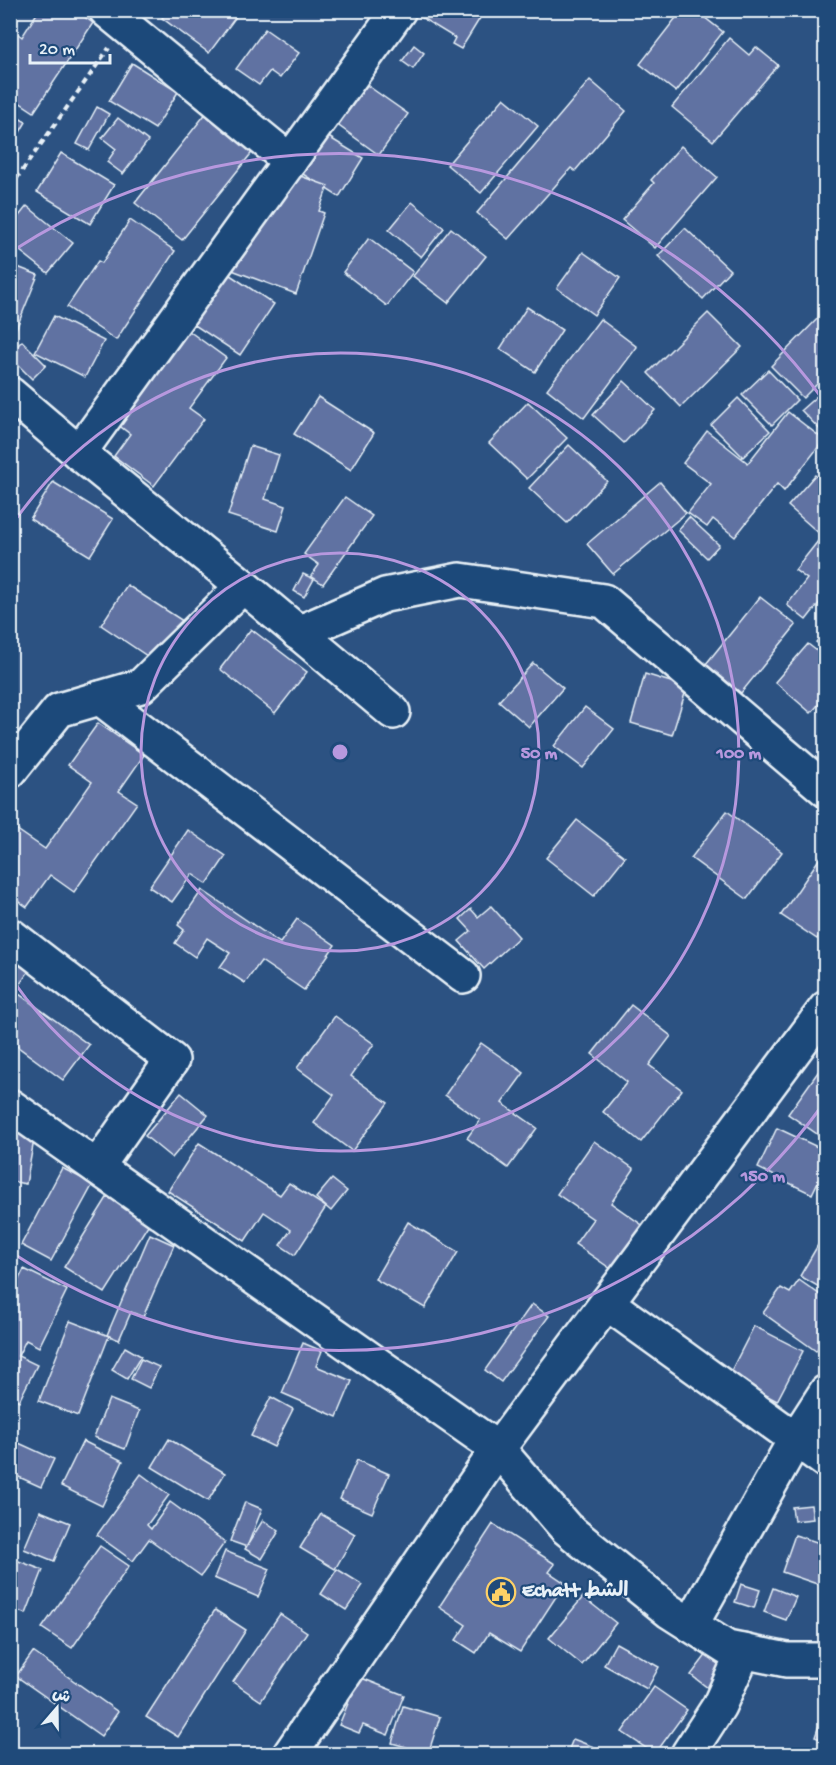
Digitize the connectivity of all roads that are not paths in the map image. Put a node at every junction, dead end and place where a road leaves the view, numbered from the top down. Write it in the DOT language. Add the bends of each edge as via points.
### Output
graph roads {
  1 [pos="399,10"];
  2 [pos="116,18"];
  3 [pos="290,161"];
  4 [pos="10,394"];
  5 [pos="80,453"];
  6 [pos="243,586"];
  7 [pos="298,633"];
  8 [pos="99,698"];
  9 [pos="393,712"];
  10 [pos="10,771"];
  11 [pos="825,790"];
  12 [pos="10,935"];
  13 [pos="463,976"];
  14 [pos="825,1008"];
  15 [pos="10,1106"];
  16 [pos="97,1167"];
  17 [pos="607,1303"];
  18 [pos="825,1392"];
  19 [pos="795,1440"];
  20 [pos="498,1449"];
  21 [pos="825,1461"];
  22 [pos="691,1625"];
  23 [pos="744,1652"];
  24 [pos="825,1660"];
  25 [pos="290,1755"];
  26 [pos="688,1755"];
  1 -- 3 [label="street"];
  2 -- 3 [label="street"];
  3 -- 5 [label="street"];
  4 -- 5 [label="street"];
  5 -- 6 [label="street"];
  6 -- 7 [label="street"];
  6 -- 8 [label="street" via="141,686"];
  7 -- 9 [label="street"];
  7 -- 11 [label="street" via="385,595 460,580 604,601"];
  8 -- 10 [label="street" via="59,710"];
  8 -- 13 [label="street"];
  12 -- 16 [label="street" via="172,1060"];
  14 -- 17 [label="street"];
  15 -- 16 [label="street"];
  16 -- 20 [label="street"];
  17 -- 19 [label="street"];
  17 -- 20 [label="street"];
  18 -- 19 [label="street"];
  19 -- 21 [label="street"];
  19 -- 22 [label="street"];
  20 -- 22 [label="street" via="566,1528"];
  20 -- 25 [label="street"];
  22 -- 23 [label="street" via="727,1648"];
  23 -- 24 [label="street" via="787,1660"];
  23 -- 26 [label="street" via="719,1706"];
}
